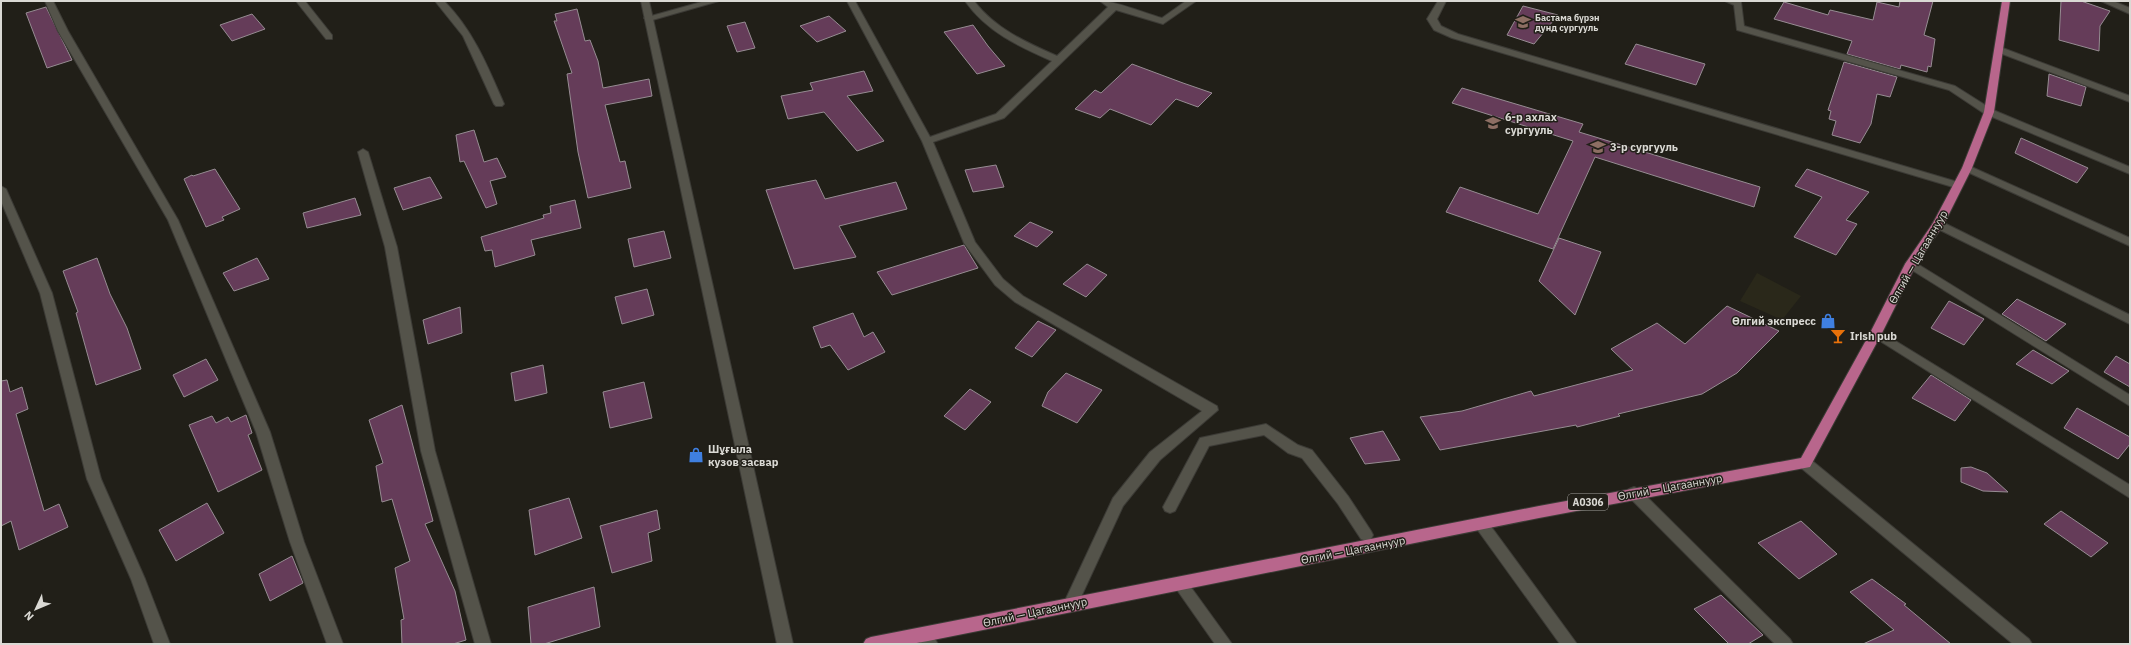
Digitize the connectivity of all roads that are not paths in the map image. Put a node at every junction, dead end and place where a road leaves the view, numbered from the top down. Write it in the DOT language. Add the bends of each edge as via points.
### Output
graph roads {
  1 [pos="49,1"];
  2 [pos="300,1"];
  3 [pos="439,1"];
  4 [pos="645,1"];
  5 [pos="715,1"];
  6 [pos="851,1"];
  7 [pos="969,1"];
  8 [pos="1104,1"];
  9 [pos="1192,1"];
  10 [pos="1442,1"];
  11 [pos="1729,1"];
  12 [pos="2006,1"];
  13 [pos="2105,1"];
  14 [pos="1114,7"];
  15 [pos="2130,11"];
  16 [pos="649,18"];
  17 [pos="329,37"];
  18 [pos="2000,50"];
  19 [pos="1058,60"];
  20 [pos="2130,99"];
  21 [pos="500,104"];
  22 [pos="1989,112"];
  23 [pos="927,141"];
  24 [pos="362,152"];
  25 [pos="1967,168"];
  26 [pos="2130,171"];
  27 [pos="1957,185"];
  28 [pos="1,189"];
  29 [pos="1938,224"];
  30 [pos="2130,242"];
  31 [pos="1911,264"];
  32 [pos="2130,320"];
  33 [pos="1876,333"];
  34 [pos="2130,401"];
  35 [pos="1805,463"];
  36 [pos="2130,492"];
  37 [pos="1634,493"];
  38 [pos="1170,507"];
  39 [pos="1482,525"];
  40 [pos="1366,535"];
  41 [pos="1180,583"];
  42 [pos="1070,605"];
  43 [pos="927,640"];
  44 [pos="162,644"];
  45 [pos="335,644"];
  46 [pos="483,644"];
  47 [pos="785,644"];
  48 [pos="872,644"];
  49 [pos="1224,644"];
  50 [pos="1569,644"];
  51 [pos="1786,644"];
  52 [pos="2024,644"];
  1 -- 45 [label="street" via="67,38 173,220 263,432 297,542"];
  2 -- 17 [label="street"];
  3 -- 21 [label="street" via="454,15 467,33"];
  4 -- 16 [label="street"];
  5 -- 16 [label="street"];
  6 -- 23 [label="street"];
  7 -- 19 [label="street" via="977,12 1007,38"];
  8 -- 14 [label="street"];
  9 -- 14 [label="street" via="1163,21"];
  10 -- 27 [label="street" via="1432,19 1437,28 1455,36"];
  11 -- 22 [label="street" via="1738,4 1740,28 1952,88"];
  12 -- 18 [label="highway, Өлгий — Цагааннуур"];
  13 -- 15 [label="street"];
  14 -- 19 [label="street"];
  16 -- 47 [label="street"];
  18 -- 20 [label="street"];
  18 -- 22 [label="highway, Өлгий — Цагааннуур"];
  19 -- 23 [label="street" via="1000,116"];
  22 -- 25 [label="highway, Өлгий — Цагааннуур"];
  22 -- 26 [label="street"];
  23 -- 42 [label="street" via="970,243 999,282 1019,299 1212,410 1155,456 1118,502"];
  24 -- 46 [label="street" via="391,247 428,452"];
  25 -- 27 [label="highway, Өлгий — Цагааннуур"];
  25 -- 30 [label="street"];
  27 -- 29 [label="highway, Өлгий — Цагааннуур"];
  28 -- 44 [label="street" via="46,293 94,479 138,579"];
  29 -- 31 [label="highway, Өлгий — Цагааннуур"];
  29 -- 32 [label="street"];
  31 -- 33 [label="highway, Өлгий — Цагааннуур"];
  31 -- 34 [label="street"];
  33 -- 35 [label="highway, Өлгий — Цагааннуур"];
  33 -- 36 [label="street"];
  35 -- 37 [label="highway, Өлгий — Цагааннуур / A0306"];
  35 -- 52 [label="street"];
  37 -- 39 [label="highway, Өлгий — Цагааннуур / A0306"];
  37 -- 51 [label="street"];
  38 -- 40 [label="street" via="1205,442 1266,429 1294,449 1307,454 1343,500"];
  39 -- 41 [label="highway, Өлгий — Цагааннуур / A0306"];
  39 -- 50 [label="street"];
  41 -- 42 [label="highway, Өлгий — Цагааннуур / A0306"];
  41 -- 49 [label="street"];
  42 -- 43 [label="highway, Өлгий — Цагааннуур / A0306"];
  43 -- 48 [label="highway, Өлгий — Цагааннуур / A0306"];
}
